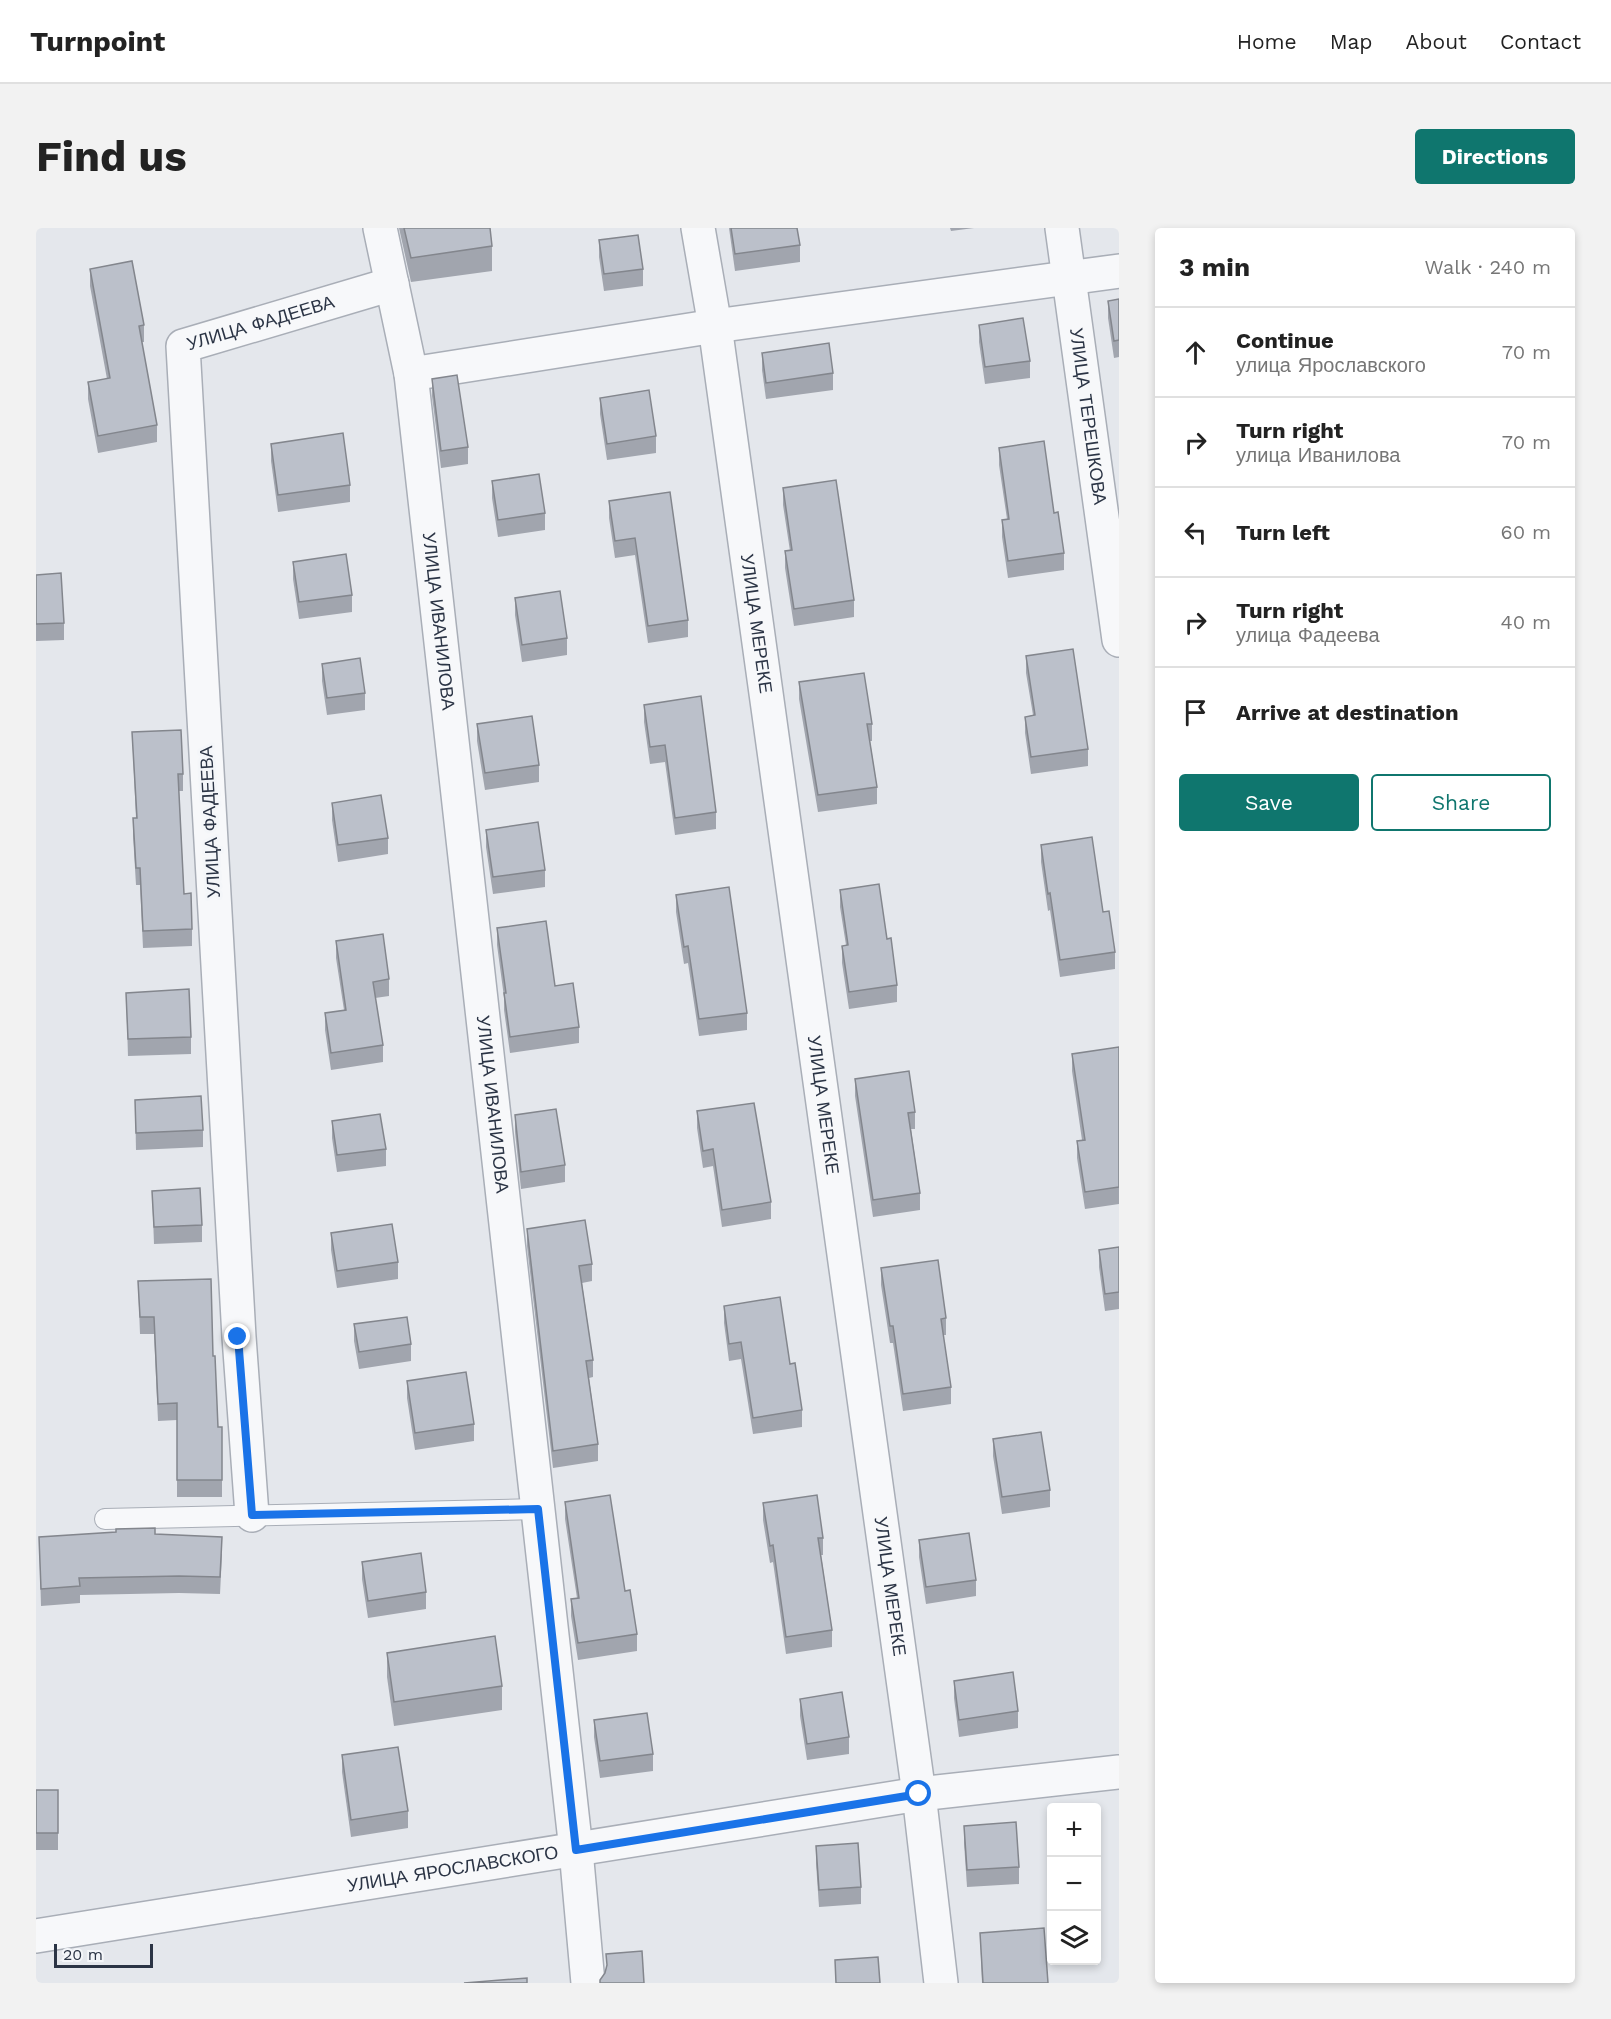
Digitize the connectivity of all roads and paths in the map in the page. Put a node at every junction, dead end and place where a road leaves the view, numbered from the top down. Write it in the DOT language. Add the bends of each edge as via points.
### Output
graph roads {
  1 [pos="380,228"];
  2 [pos="698,228"];
  3 [pos="1062,228"];
  4 [pos="1119,271"];
  5 [pos="1069,279"];
  6 [pos="392,284"];
  7 [pos="715,326"];
  8 [pos="411,374"];
  9 [pos="1119,640"];
  10 [pos="538,1509"];
  11 [pos="252,1515"];
  12 [pos="105,1519"];
  13 [pos="1119,1772"];
  14 [pos="919,1794"];
  15 [pos="576,1850"];
  16 [pos="36,1936"];
  17 [pos="588,1983"];
  18 [pos="940,1983"];
  1 -- 6 [label="street, УЛИЦА ИВАНИЛОВА"];
  2 -- 7 [label="street, УЛИЦА МЕРЕКЕ"];
  3 -- 5 [label="street, УЛИЦА ТЕРЕШКОВА"];
  4 -- 5 [label="street"];
  5 -- 7 [label="street"];
  5 -- 9 [label="street, УЛИЦА ТЕРЕШКОВА"];
  6 -- 8 [label="street, УЛИЦА ИВАНИЛОВА"];
  6 -- 11 [label="street, УЛИЦА ФАДЕЕВА" via="183,346 238,1337"];
  7 -- 8 [label="street"];
  7 -- 14 [label="street, УЛИЦА МЕРЕКЕ"];
  8 -- 10 [label="street, УЛИЦА ИВАНИЛОВА"];
  10 -- 11 [label="lane"];
  10 -- 15 [label="street, УЛИЦА ИВАНИЛОВА"];
  11 -- 12 [label="lane"];
  13 -- 14 [label="street, УЛИЦА ЯРОСЛАВСКОГО"];
  14 -- 15 [label="street, УЛИЦА ЯРОСЛАВСКОГО"];
  14 -- 18 [label="street, УЛИЦА МЕРЕКЕ"];
  15 -- 16 [label="street, УЛИЦА ЯРОСЛАВСКОГО"];
  15 -- 17 [label="street, УЛИЦА ИВАНИЛОВА"];
}
